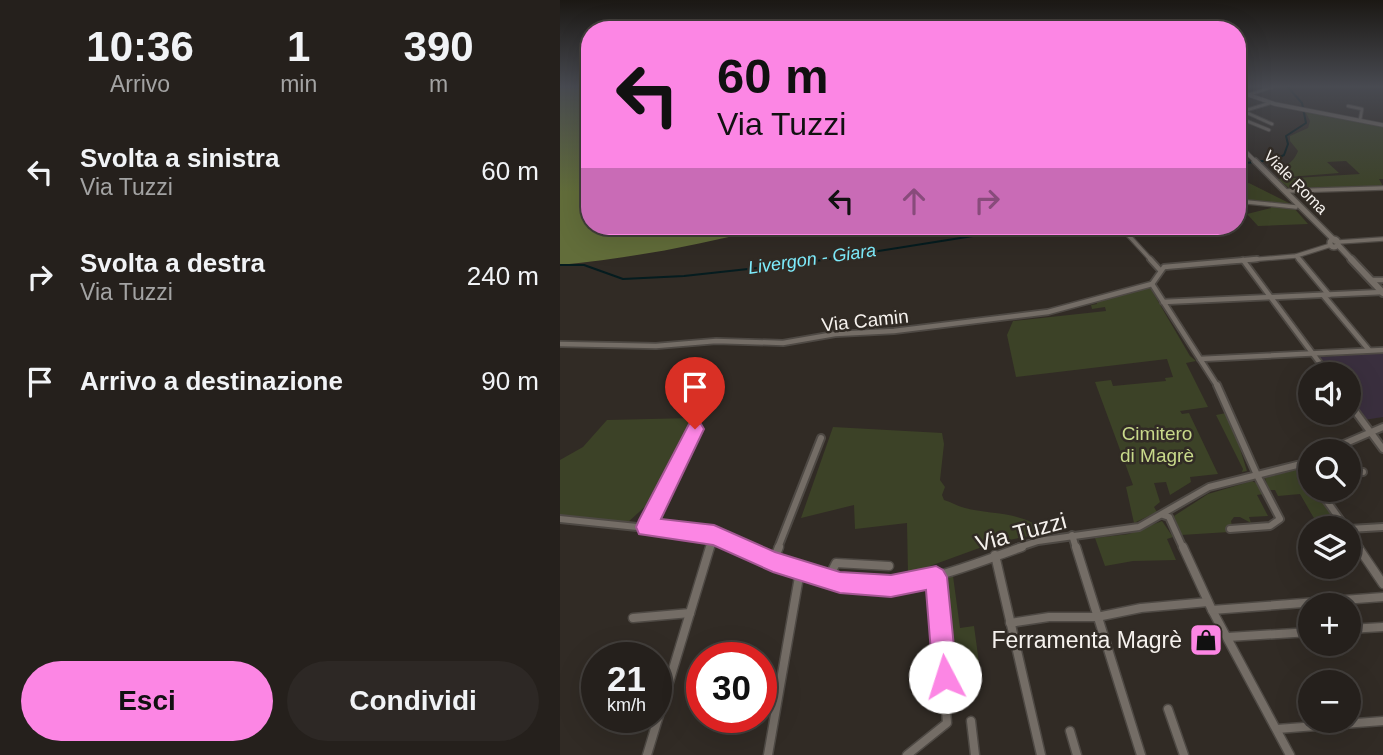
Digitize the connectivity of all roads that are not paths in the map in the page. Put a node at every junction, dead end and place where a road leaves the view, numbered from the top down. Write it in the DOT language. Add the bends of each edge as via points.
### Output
graph roads {
  1 [pos="1250,121"];
  2 [pos="1266,121"];
  3 [pos="1366,121"];
  4 [pos="1272,124"];
  5 [pos="1383,125"];
  6 [pos="1269,130"];
  7 [pos="1246,154"];
  8 [pos="1383,188"];
  9 [pos="1283,191"];
  10 [pos="1246,202"];
  11 [pos="1298,206"];
  12 [pos="1128,235"];
  13 [pos="1381,241"];
  14 [pos="1335,243"];
  15 [pos="1296,256"];
  16 [pos="1243,260"];
  17 [pos="1160,270"];
  18 [pos="1372,280"];
  19 [pos="1383,280"];
  20 [pos="1152,284"];
  21 [pos="1383,293"];
  22 [pos="1326,295"];
  23 [pos="1271,297"];
  24 [pos="1163,302"];
  25 [pos="560,344"];
  26 [pos="1369,350"];
  27 [pos="1383,350"];
  28 [pos="1312,353"];
  29 [pos="1200,359"];
  30 [pos="1319,362"];
  31 [pos="1361,420"];
  32 [pos="1383,427"];
  33 [pos="695,429"];
  34 [pos="1369,432"];
  35 [pos="821,438"];
  36 [pos="1354,439"];
  37 [pos="1383,449"];
  38 [pos="1298,465"];
  39 [pos="1257,475"];
  40 [pos="1162,515"];
  41 [pos="560,519"];
  42 [pos="646,527"];
  43 [pos="1383,527"];
  44 [pos="1230,529"];
  45 [pos="1361,529"];
  46 [pos="714,535"];
  47 [pos="1072,535"];
  48 [pos="1361,550"];
  49 [pos="995,555"];
  50 [pos="773,562"];
  51 [pos="889,566"];
  52 [pos="800,571"];
  53 [pos="936,577"];
  54 [pos="828,579"];
  55 [pos="1383,584"];
  56 [pos="1383,597"];
  57 [pos="1210,606"];
  58 [pos="690,614"];
  59 [pos="1097,617"];
  60 [pos="632,618"];
  61 [pos="1010,623"];
  62 [pos="1383,627"];
  63 [pos="1361,628"];
  64 [pos="1298,633"];
  65 [pos="1228,637"];
  66 [pos="1168,709"];
  67 [pos="971,721"];
  68 [pos="1383,721"];
  69 [pos="1277,729"];
  70 [pos="1070,731"];
  71 [pos="647,755"];
  72 [pos="768,755"];
  73 [pos="907,755"];
  74 [pos="975,755"];
  75 [pos="1041,755"];
  76 [pos="1077,755"];
  77 [pos="1141,755"];
  78 [pos="1184,755"];
  79 [pos="1290,755"];
  1 -- 6 [label="street"];
  2 -- 4 [label="street"];
  3 -- 5 [label="street"];
  7 -- 9 [label="main road, Viale Roma"];
  8 -- 9 [label="street"];
  9 -- 11 [label="main road, Viale Roma"];
  10 -- 11 [label="street"];
  11 -- 14 [label="main road, Viale Roma"];
  12 -- 17 [label="street"];
  13 -- 14 [label="street"];
  14 -- 15 [label="street"];
  14 -- 18 [label="main road, Viale Roma"];
  15 -- 16 [label="street"];
  15 -- 22 [label="street"];
  16 -- 17 [label="street"];
  16 -- 23 [label="street"];
  17 -- 20 [label="street"];
  18 -- 19 [label="street"];
  18 -- 21 [label="main road, Viale Roma"];
  20 -- 24 [label="street"];
  20 -- 25 [label="street, Via Camin" via="1048,312 783,343"];
  21 -- 22 [label="street"];
  22 -- 23 [label="street"];
  22 -- 26 [label="street"];
  23 -- 24 [label="street"];
  23 -- 28 [label="street"];
  24 -- 29 [label="street"];
  26 -- 27 [label="street"];
  26 -- 28 [label="street"];
  28 -- 29 [label="street"];
  28 -- 30 [label="street"];
  29 -- 39 [label="street" via="1230,408"];
  31 -- 34 [label="street"];
  32 -- 34 [label="street"];
  33 -- 42 [label="street"];
  34 -- 36 [label="street"];
  34 -- 37 [label="street"];
  35 -- 50 [label="street"];
  38 -- 39 [label="street, Via Tuzzi"];
  39 -- 40 [label="street, Via Tuzzi" via="1209,487"];
  39 -- 44 [label="street" via="1280,519 1270,526"];
  40 -- 47 [label="street, Via Tuzzi" via="1133,528"];
  40 -- 57 [label="street" via="1169,517"];
  41 -- 42 [label="street, Via Tuzzi"];
  42 -- 46 [label="street, Via Tuzzi"];
  43 -- 45 [label="street"];
  46 -- 50 [label="street, Via Tuzzi"];
  46 -- 58 [label="street"];
  47 -- 49 [label="street, Via Tuzzi"];
  47 -- 59 [label="street"];
  48 -- 55 [label="street"];
  49 -- 53 [label="street, Via Tuzzi"];
  49 -- 61 [label="street"];
  50 -- 52 [label="street, Via Tuzzi"];
  51 -- 54 [label="street" via="836,563"];
  52 -- 54 [label="street, Via Tuzzi"];
  52 -- 72 [label="street"];
  53 -- 54 [label="street, Via Tuzzi" via="891,586"];
  53 -- 73 [label="street" via="947,723"];
  56 -- 57 [label="street"];
  57 -- 59 [label="street" via="1141,608"];
  57 -- 65 [label="street"];
  58 -- 60 [label="street"];
  58 -- 71 [label="street"];
  59 -- 61 [label="street"];
  59 -- 77 [label="street"];
  61 -- 75 [label="street"];
  62 -- 63 [label="street"];
  64 -- 65 [label="street"];
  65 -- 69 [label="street"];
  66 -- 78 [label="street"];
  67 -- 74 [label="street"];
  68 -- 69 [label="street"];
  69 -- 79 [label="street"];
  70 -- 76 [label="street"];
}
